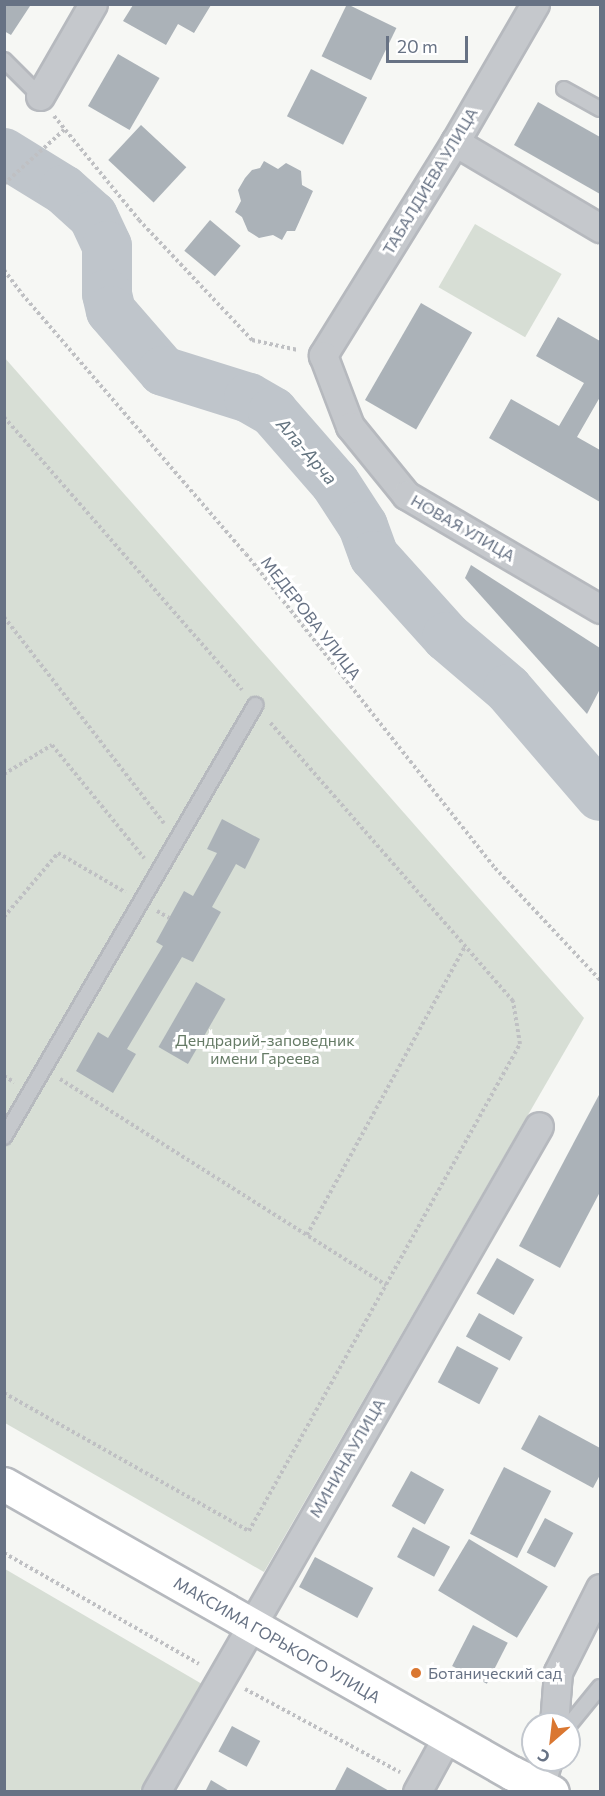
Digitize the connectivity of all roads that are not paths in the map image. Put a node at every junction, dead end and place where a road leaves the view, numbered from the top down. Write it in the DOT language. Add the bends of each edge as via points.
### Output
graph roads {
  1 [pos="93,4"];
  2 [pos="535,4"];
  3 [pos="4,60"];
  4 [pos="564,88"];
  5 [pos="40,96"];
  6 [pos="600,109"];
  7 [pos="455,142"];
  8 [pos="600,228"];
  9 [pos="322,355"];
  10 [pos="600,609"];
  11 [pos="255,705"];
  12 [pos="539,1126"];
  13 [pos="4,1137"];
  14 [pos="4,1484"];
  15 [pos="600,1588"];
  16 [pos="252,1625"];
  17 [pos="600,1687"];
  18 [pos="555,1712"];
  19 [pos="580,1712"];
  20 [pos="447,1737"];
  21 [pos="546,1779"];
  22 [pos="156,1791"];
  23 [pos="417,1791"];
  1 -- 5 [label="street"];
  2 -- 7 [label="street, ТАБАЛДИЕВА УЛИЦА"];
  3 -- 5 [label="lane"];
  4 -- 6 [label="lane"];
  7 -- 8 [label="street"];
  7 -- 9 [label="street, ТАБАЛДИЕВА УЛИЦА"];
  9 -- 10 [label="street, НОВАЯ УЛИЦА" via="350,426 406,495"];
  11 -- 13 [label="lane"];
  12 -- 16 [label="street, МИНИНА УЛИЦА"];
  14 -- 16 [label="main road, МАКСИМА ГОРЬКОГО УЛИЦА"];
  15 -- 18 [label="street" via="558,1672"];
  16 -- 20 [label="main road, МАКСИМА ГОРЬКОГО УЛИЦА"];
  16 -- 22 [label="street, МИНИНА УЛИЦА"];
  17 -- 19 [label="lane"];
  20 -- 21 [label="main road, МАКСИМА ГОРЬКОГО УЛИЦА"];
  20 -- 23 [label="street"];
}
